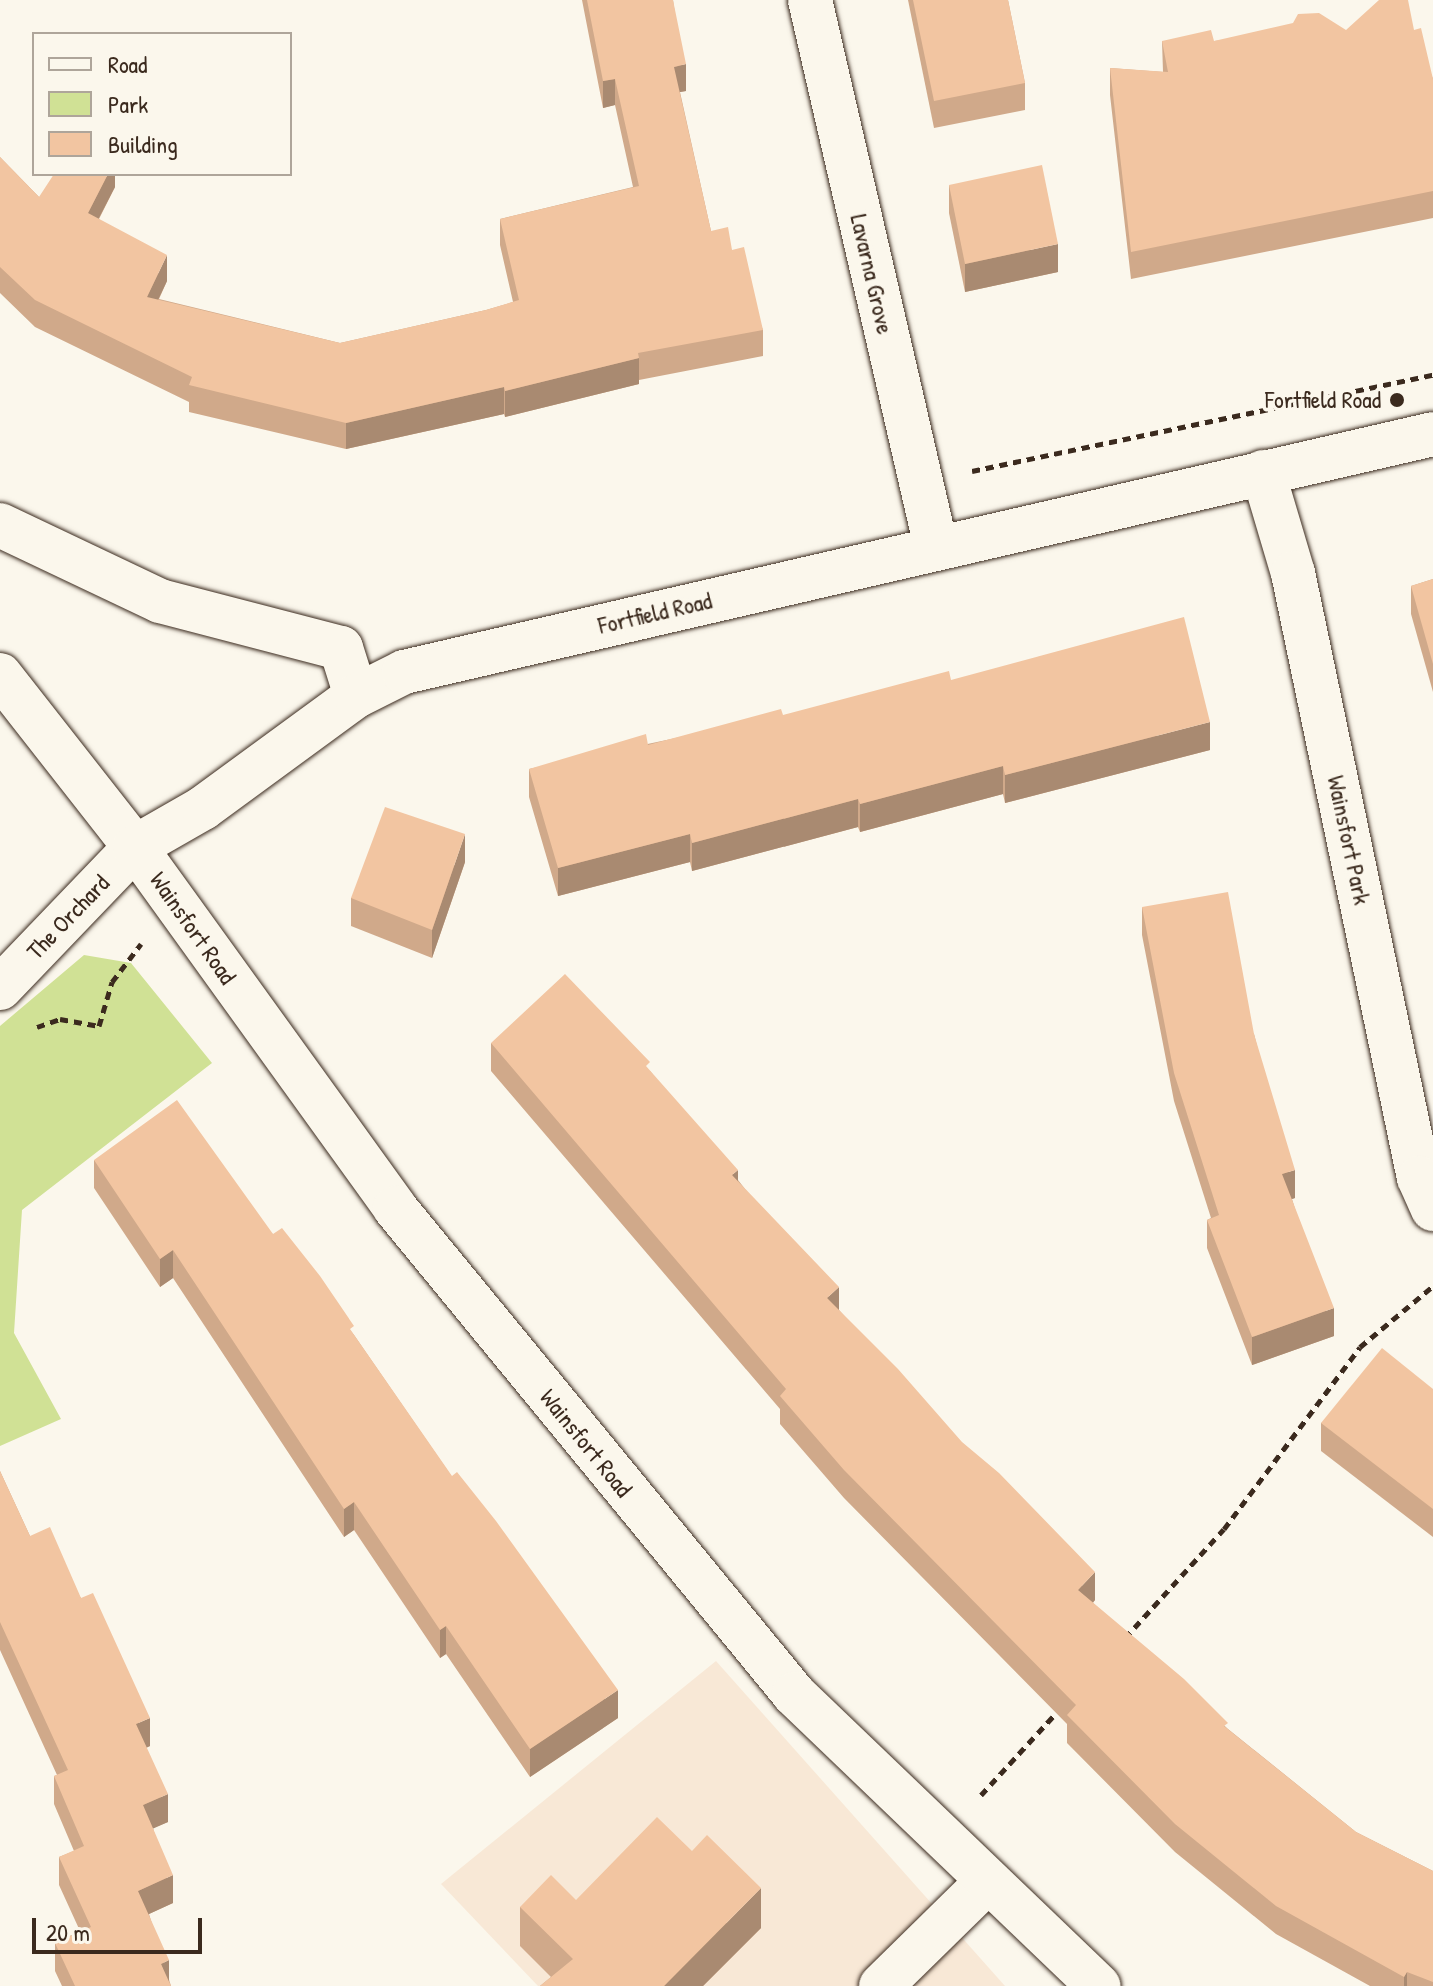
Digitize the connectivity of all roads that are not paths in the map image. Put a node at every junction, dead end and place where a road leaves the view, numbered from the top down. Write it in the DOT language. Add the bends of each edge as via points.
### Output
graph roads {
  1 [pos="810,0"];
  2 [pos="1433,434"];
  3 [pos="1263,472"];
  4 [pos="0,525"];
  5 [pos="936,547"];
  6 [pos="0,675"];
  7 [pos="356,696"];
  8 [pos="135,847"];
  9 [pos="0,988"];
  10 [pos="1428,1187"];
  11 [pos="988,1881"];
  12 [pos="881,1986"];
  13 [pos="1098,1986"];
  1 -- 5 [label="street, Lavarna Grove"];
  2 -- 3 [label="street, Fortfield Road"];
  3 -- 5 [label="street, Fortfield Road"];
  3 -- 10 [label="street, Wainsfort Park" via="1293,573"];
  4 -- 7 [label="street" via="160,601 341,648"];
  5 -- 7 [label="street, Fortfield Road" via="404,672"];
  6 -- 8 [label="street"];
  7 -- 8 [label="street, Fortfield Road" via="203,808"];
  8 -- 9 [label="street, The Orchard"];
  8 -- 11 [label="street, Wainsfort Road" via="395,1208 594,1453 794,1694"];
  11 -- 12 [label="street"];
  11 -- 13 [label="street, Wainsfort Road"];
}
